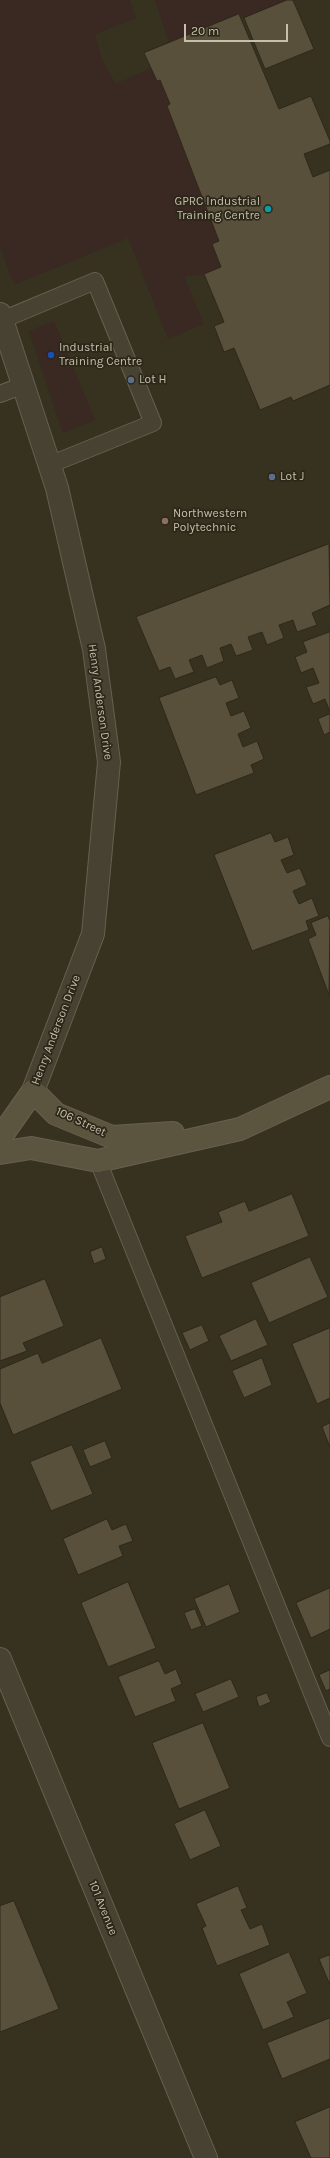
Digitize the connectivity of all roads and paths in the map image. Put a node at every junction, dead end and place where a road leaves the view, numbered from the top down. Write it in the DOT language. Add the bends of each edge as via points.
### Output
graph roads {
  1 [pos="1,317"];
  2 [pos="23,385"];
  3 [pos="0,394"];
  4 [pos="49,465"];
  5 [pos="330,1088"];
  6 [pos="33,1091"];
  7 [pos="240,1129"];
  8 [pos="0,1138"];
  9 [pos="0,1153"];
  10 [pos="98,1161"];
  11 [pos="0,1659"];
  12 [pos="330,1738"];
  13 [pos="206,2158"];
  1 -- 2 [label="street, Henry Anderson Drive"];
  1 -- 4 [label="lane" via="95,281 153,423"];
  2 -- 3 [label="lane"];
  2 -- 4 [label="street, Henry Anderson Drive"];
  4 -- 6 [label="street, Henry Anderson Drive" via="57,488 94,649 109,762 93,934"];
  5 -- 7 [label="street, 106 Street"];
  6 -- 7 [label="street, 106 Street" via="56,1114 112,1137"];
  6 -- 8 [label="street"];
  7 -- 10 [label="street, 106 Street"];
  9 -- 10 [label="street, 106 Street" via="31,1148"];
  10 -- 12 [label="lane"];
  11 -- 13 [label="street, 101 Avenue"];
}
